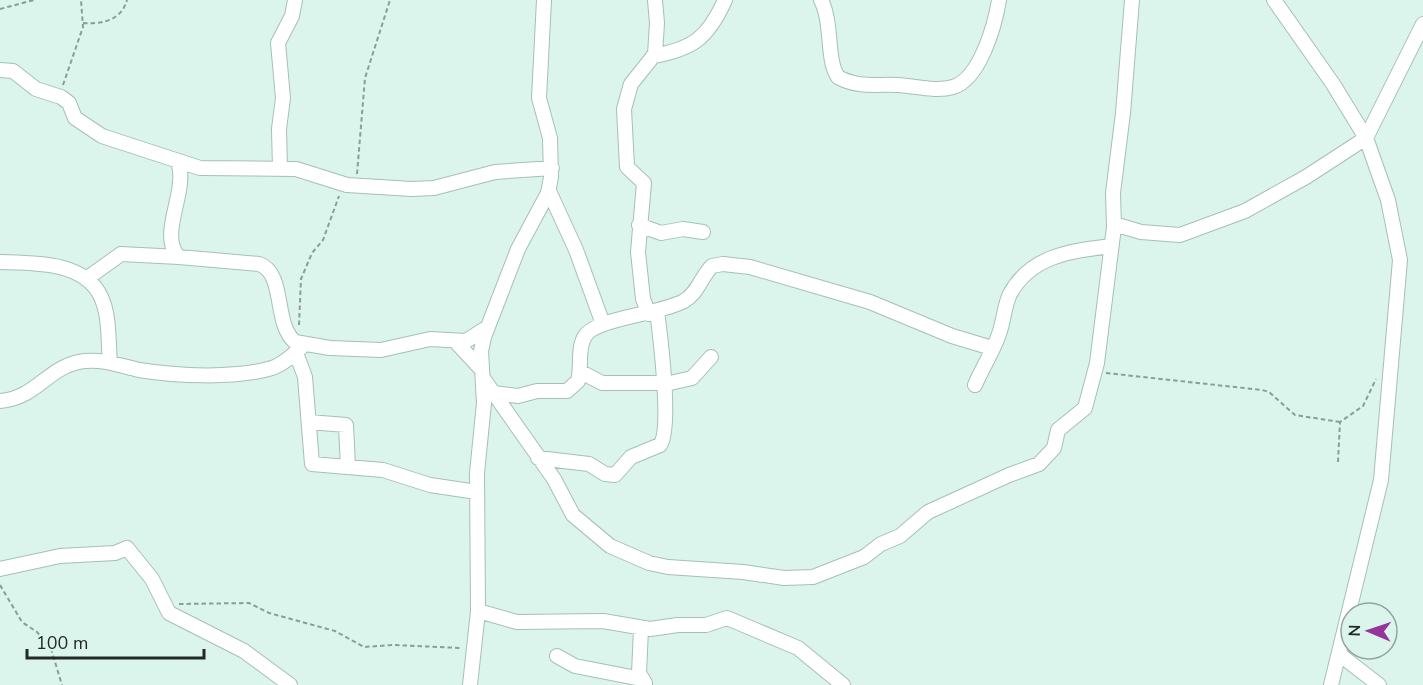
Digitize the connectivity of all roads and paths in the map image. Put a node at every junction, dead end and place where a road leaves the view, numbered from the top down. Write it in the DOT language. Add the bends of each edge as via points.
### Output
graph roads {
  1 [pos="34,0"];
  2 [pos="81,0"];
  3 [pos="127,0"];
  4 [pos="295,0"];
  5 [pos="390,0"];
  6 [pos="544,0"];
  7 [pos="655,0"];
  8 [pos="725,0"];
  9 [pos="821,0"];
  10 [pos="999,0"];
  11 [pos="1132,0"];
  12 [pos="1274,0"];
  13 [pos="0,9"];
  14 [pos="83,23"];
  15 [pos="1423,24"];
  16 [pos="653,56"];
  17 [pos="0,70"];
  18 [pos="60,96"];
  19 [pos="1366,138"];
  20 [pos="178,162"];
  21 [pos="280,168"];
  22 [pos="552,168"];
  23 [pos="349,185"];
  24 [pos="549,191"];
  25 [pos="1114,224"];
  26 [pos="639,225"];
  27 [pos="703,232"];
  28 [pos="1111,246"];
  29 [pos="179,257"];
  30 [pos="0,262"];
  31 [pos="86,279"];
  32 [pos="653,312"];
  33 [pos="603,324"];
  34 [pos="488,327"];
  35 [pos="454,341"];
  36 [pos="299,347"];
  37 [pos="992,348"];
  38 [pos="711,357"];
  39 [pos="110,362"];
  40 [pos="581,372"];
  41 [pos="483,374"];
  42 [pos="1094,374"];
  43 [pos="1377,378"];
  44 [pos="663,384"];
  45 [pos="975,385"];
  46 [pos="494,393"];
  47 [pos="0,401"];
  48 [pos="309,422"];
  49 [pos="1340,422"];
  50 [pos="538,458"];
  51 [pos="1338,462"];
  52 [pos="348,467"];
  53 [pos="477,492"];
  54 [pos="0,569"];
  55 [pos="0,585"];
  56 [pos="1352,601"];
  57 [pos="164,606"];
  58 [pos="478,611"];
  59 [pos="642,629"];
  60 [pos="476,647"];
  61 [pos="1339,654"];
  62 [pos="557,656"];
  63 [pos="1348,661"];
  64 [pos="644,682"];
  65 [pos="837,683"];
  66 [pos="62,685"];
  67 [pos="290,685"];
  68 [pos="470,685"];
  69 [pos="1330,685"];
  70 [pos="1379,685"];
  1 -- 13 [label="path"];
  2 -- 14 [label="path"];
  3 -- 14 [label="path" via="123,10 112,19 99,24"];
  4 -- 21 [label="street" via="292,16 278,43 283,98"];
  5 -- 23 [label="path" via="365,78"];
  6 -- 22 [label="street" via="539,98 550,138"];
  7 -- 16 [label="street" via="657,29"];
  8 -- 16 [label="street" via="693,45"];
  9 -- 10 [label="street" via="826,10 832,66 838,78 860,85 940,89 970,76 989,38"];
  11 -- 25 [label="street" via="1113,193"];
  12 -- 19 [label="street"];
  14 -- 18 [label="path"];
  15 -- 19 [label="street"];
  16 -- 26 [label="street" via="631,84 624,109 627,167 644,183"];
  17 -- 18 [label="street" via="13,71 36,89"];
  18 -- 20 [label="street" via="69,103 75,118 102,136"];
  19 -- 25 [label="street" via="1274,196 1208,226 1179,235 1141,232"];
  19 -- 56 [label="street" via="1388,200 1400,260 1381,480"];
  20 -- 21 [label="street" via="223,170"];
  20 -- 29 [label="street" via="181,176 171,234 173,249"];
  21 -- 23 [label="street"];
  22 -- 23 [label="street" via="495,172 434,188"];
  22 -- 24 [label="street"];
  23 -- 36 [label="path" via="301,279"];
  24 -- 33 [label="street"];
  24 -- 34 [label="street" via="518,249"];
  25 -- 28 [label="street"];
  26 -- 27 [label="street" via="661,233 677,229"];
  26 -- 32 [label="street" via="639,280 643,299"];
  28 -- 37 [label="street" via="1058,254 1032,268 1009,295"];
  28 -- 42 [label="street"];
  29 -- 31 [label="street" via="121,254"];
  29 -- 36 [label="street" via="267,268 275,283 284,326"];
  30 -- 31 [label="street" via="69,269"];
  31 -- 39 [label="street" via="102,298"];
  32 -- 33 [label="street"];
  32 -- 37 [label="street" via="693,295 712,266 733,264 870,302"];
  32 -- 44 [label="street"];
  33 -- 40 [label="street" via="584,336"];
  34 -- 35 [label="street" via="465,341"];
  34 -- 41 [label="street" via="481,351"];
  35 -- 36 [label="street" via="430,339 369,351"];
  35 -- 41 [label="street"];
  36 -- 39 [label="street" via="274,368 208,375 158,373"];
  36 -- 48 [label="street"];
  37 -- 45 [label="street"];
  38 -- 44 [label="street" via="692,378"];
  39 -- 47 [label="street" via="71,363 21,398"];
  40 -- 44 [label="street" via="602,383"];
  40 -- 46 [label="street" via="567,391"];
  41 -- 46 [label="street"];
  41 -- 53 [label="street" via="484,415"];
  42 -- 49 [label="path" via="1262,390 1295,416"];
  42 -- 50 [label="street" via="1085,408 1058,430 1054,448 1039,464 928,512 900,536 864,557 813,577 686,570 627,554 590,532 573,515"];
  43 -- 49 [label="path" via="1362,406"];
  44 -- 50 [label="street" via="664,440 631,458 618,474 605,474 589,464"];
  46 -- 50 [label="street"];
  48 -- 52 [label="street" via="310,462"];
  48 -- 52 [label="street" via="346,425"];
  49 -- 51 [label="path"];
  52 -- 53 [label="street" via="382,470 430,485"];
  53 -- 58 [label="street"];
  54 -- 57 [label="street" via="60,556 115,553 128,548 152,579"];
  55 -- 66 [label="path" via="22,622 51,649"];
  57 -- 60 [label="path" via="249,603 269,613 335,631 364,647"];
  57 -- 67 [label="street" via="178,619 244,651"];
  58 -- 59 [label="street" via="517,622 603,621"];
  58 -- 60 [label="street"];
  59 -- 64 [label="street" via="639,664"];
  59 -- 65 [label="street" via="706,625 727,618 798,648"];
  60 -- 68 [label="street"];
  61 -- 69 [label="street"];
  62 -- 64 [label="street" via="576,666"];
  63 -- 70 [label="street"];
}
